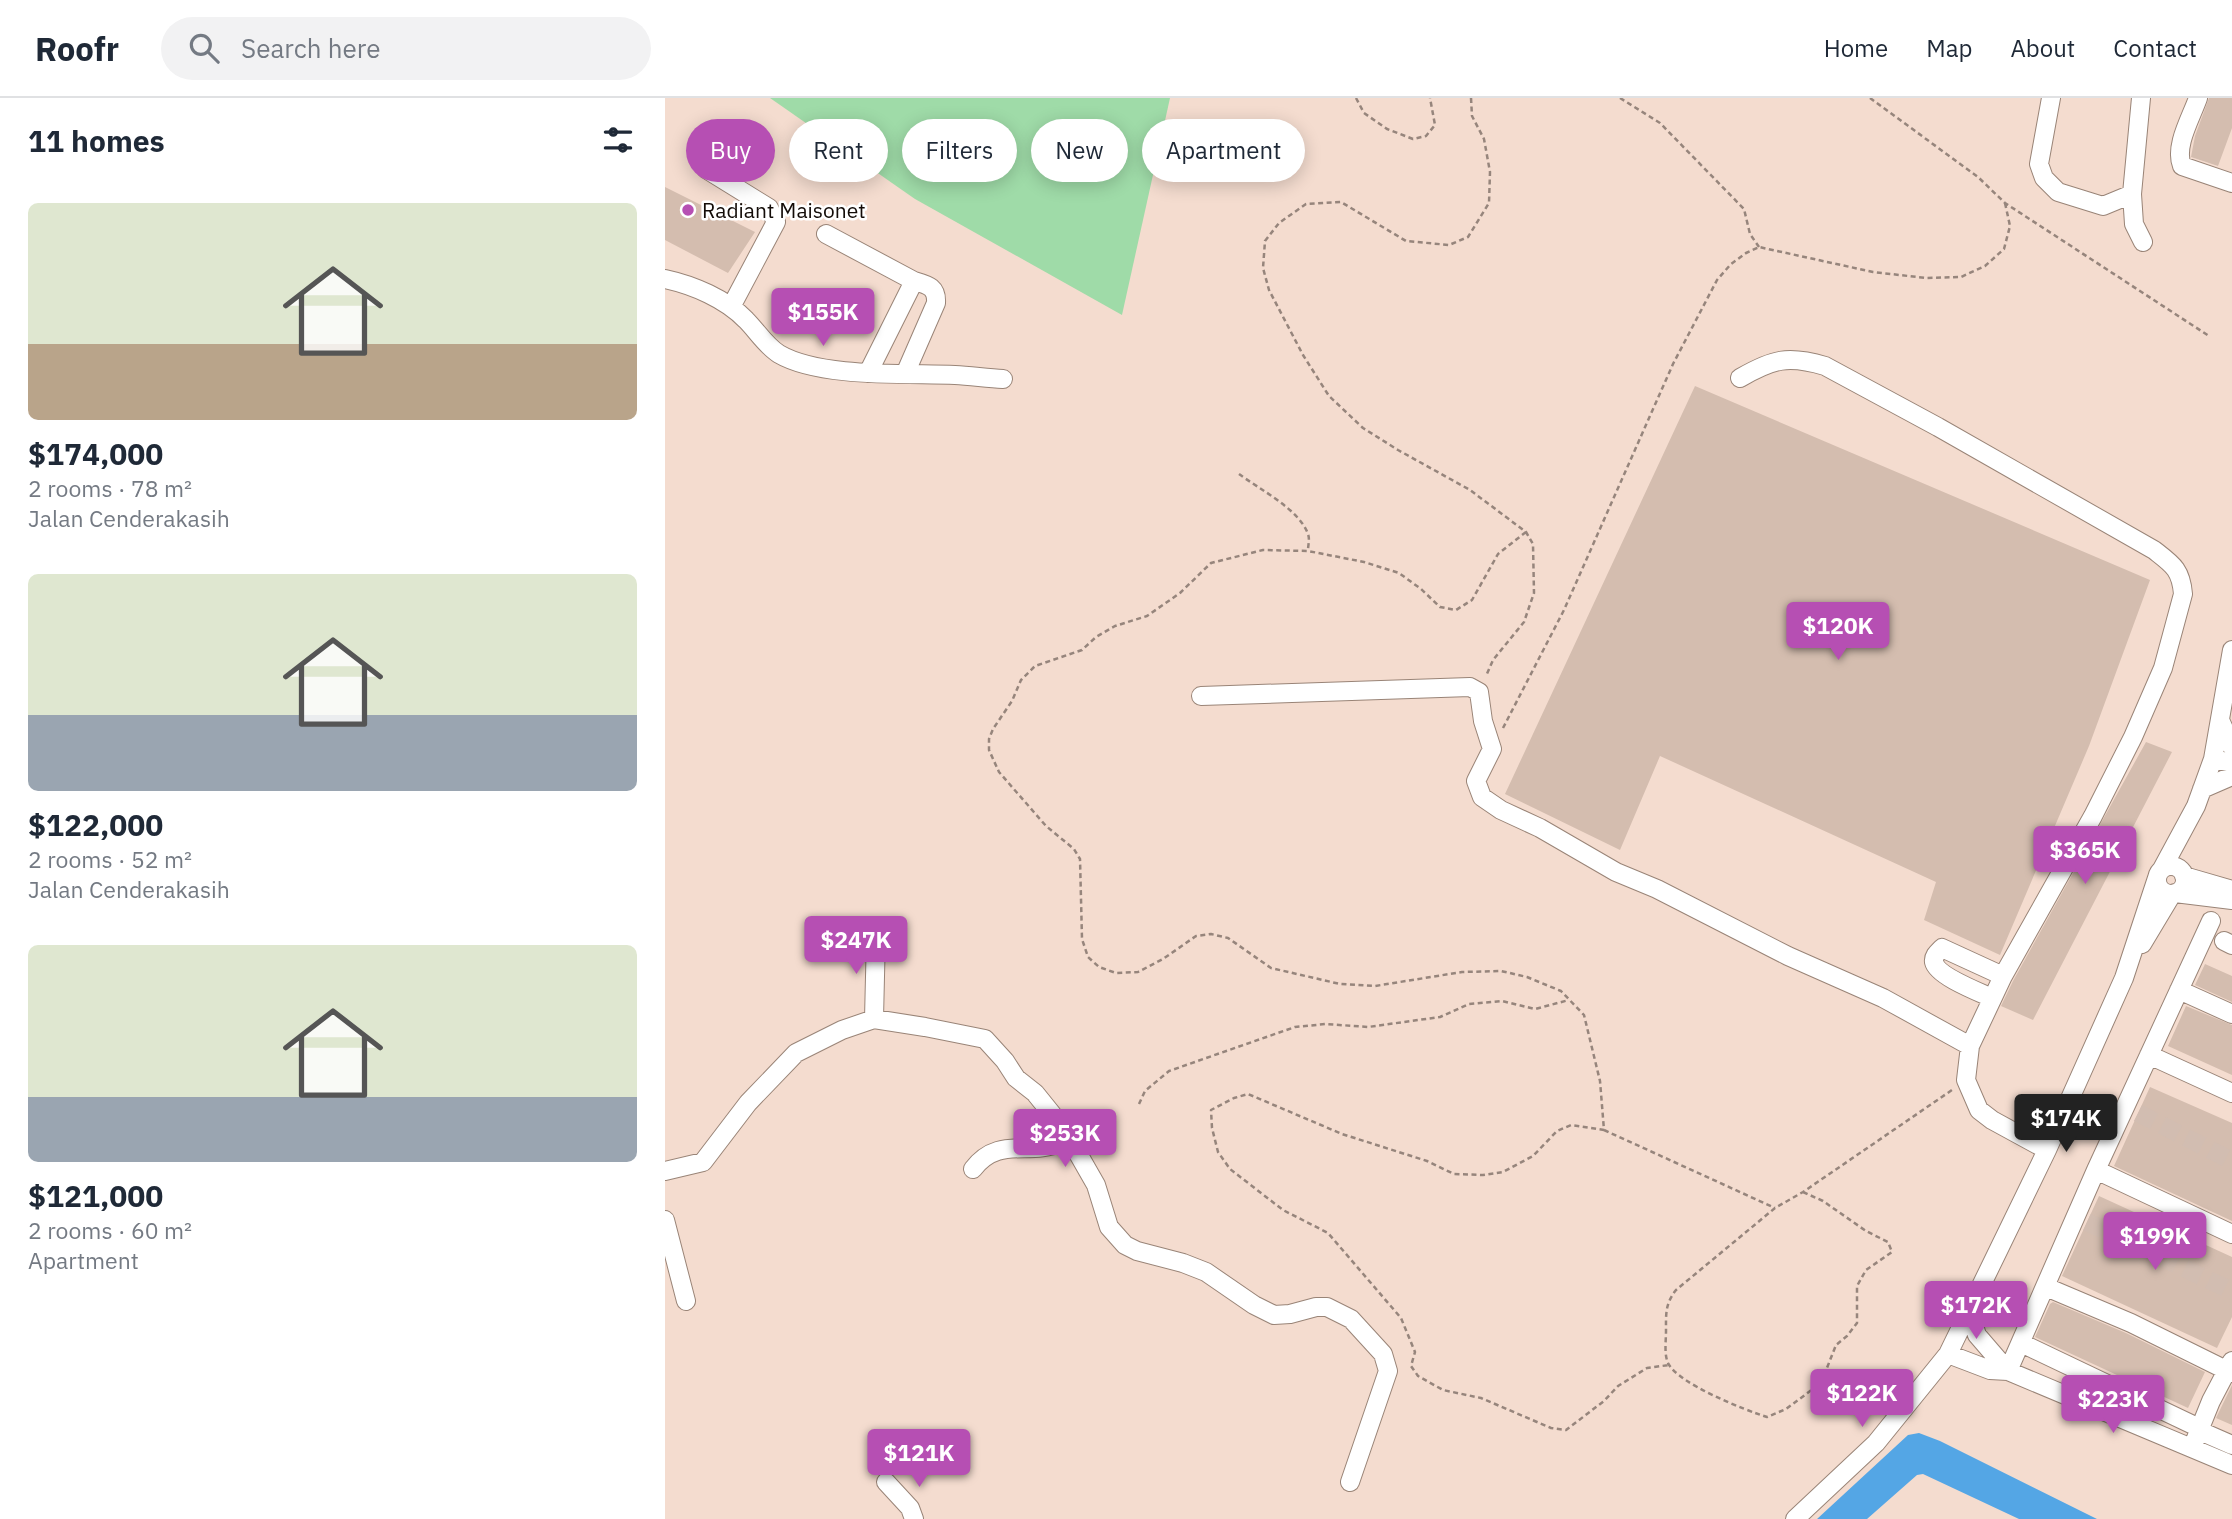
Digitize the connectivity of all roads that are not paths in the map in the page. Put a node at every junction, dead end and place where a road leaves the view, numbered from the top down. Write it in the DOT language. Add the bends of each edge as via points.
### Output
graph roads {
  1 [pos="2051,98"];
  2 [pos="2141,98"];
  3 [pos="2198,98"];
  4 [pos="727,182"];
  5 [pos="2232,183"];
  6 [pos="2132,194"];
  7 [pos="827,234"];
  8 [pos="2143,242"];
  9 [pos="665,279"];
  10 [pos="915,281"];
  11 [pos="731,307"];
  12 [pos="868,373"];
  13 [pos="905,374"];
  14 [pos="1003,379"];
  15 [pos="1740,379"];
  16 [pos="2232,650"];
  17 [pos="1201,696"];
  18 [pos="2220,720"];
  19 [pos="2232,747"];
  20 [pos="2213,760"];
  21 [pos="2232,763"];
  22 [pos="2232,776"];
  23 [pos="2199,798"];
  24 [pos="2160,874"];
  25 [pos="2183,874"];
  26 [pos="2232,890"];
  27 [pos="2173,893"];
  28 [pos="2232,900"];
  29 [pos="2211,921"];
  30 [pos="876,934"];
  31 [pos="2003,976"];
  32 [pos="2124,978"];
  33 [pos="2179,990"];
  34 [pos="1992,998"];
  35 [pos="2232,1014"];
  36 [pos="874,1019"];
  37 [pos="1970,1046"];
  38 [pos="2149,1055"];
  39 [pos="2232,1093"];
  40 [pos="1064,1129"];
  41 [pos="2047,1150"];
  42 [pos="974,1169"];
  43 [pos="2096,1170"];
  44 [pos="665,1171"];
  45 [pos="665,1220"];
  46 [pos="2232,1234"];
  47 [pos="2046,1287"];
  48 [pos="686,1301"];
  49 [pos="1969,1311"];
  50 [pos="2021,1343"];
  51 [pos="1948,1354"];
  52 [pos="2230,1368"];
  53 [pos="2008,1371"];
  54 [pos="2195,1427"];
  55 [pos="2186,1445"];
  56 [pos="2232,1445"];
  57 [pos="2232,1465"];
  58 [pos="886,1482"];
  59 [pos="1350,1482"];
  60 [pos="1798,1518"];
  61 [pos="914,1519"];
  1 -- 6 [label="street" via="2039,164 2044,178 2058,192 2102,205"];
  2 -- 6 [label="street"];
  3 -- 5 [label="street" via="2181,145 2182,166"];
  4 -- 11 [label="street" via="769,208 776,222"];
  6 -- 8 [label="street" via="2134,224"];
  7 -- 10 [label="street"];
  9 -- 11 [label="street"];
  10 -- 12 [label="street"];
  10 -- 13 [label="street" via="937,294"];
  11 -- 12 [label="street" via="778,354 812,365"];
  12 -- 13 [label="street"];
  13 -- 14 [label="street"];
  15 -- 31 [label="street" via="1766,363 1790,360 1825,366 2142,543 2176,568 2183,594 2163,668 2109,786"];
  16 -- 18 [label="street"];
  17 -- 37 [label="street" via="1470,687 1479,692 1492,749 1476,781 1482,796 1501,810 1616,872 1884,998"];
  18 -- 19 [label="street"];
  18 -- 20 [label="street"];
  20 -- 21 [label="street"];
  20 -- 23 [label="street"];
  22 -- 23 [label="street"];
  23 -- 24 [label="street"];
  23 -- 25 [label="street"];
  24 -- 25 [label="street" via="2174,867"];
  24 -- 27 [label="street" via="2161,889"];
  24 -- 32 [label="street"];
  25 -- 26 [label="street"];
  25 -- 27 [label="street" via="2183,887"];
  27 -- 28 [label="street"];
  27 -- 32 [label="street"];
  29 -- 33 [label="street"];
  30 -- 36 [label="street"];
  31 -- 34 [label="street"];
  31 -- 34 [label="street" via="1942,948 1935,955 1940,973"];
  32 -- 41 [label="street"];
  33 -- 35 [label="street"];
  33 -- 38 [label="street"];
  34 -- 37 [label="street"];
  36 -- 40 [label="street" via="985,1039"];
  36 -- 44 [label="street" via="796,1053 703,1162"];
  37 -- 41 [label="street" via="1966,1080 1979,1110"];
  38 -- 39 [label="street"];
  38 -- 43 [label="street" via="2131,1110"];
  40 -- 42 [label="street" via="1061,1142 990,1153"];
  40 -- 59 [label="street" via="1096,1185 1109,1227 1125,1245 1206,1272 1274,1315 1327,1307 1351,1319 1383,1354 1388,1371"];
  41 -- 49 [label="street"];
  43 -- 46 [label="street"];
  43 -- 47 [label="street" via="2081,1219"];
  45 -- 48 [label="street"];
  47 -- 50 [label="street"];
  47 -- 52 [label="street"];
  49 -- 51 [label="street"];
  49 -- 53 [label="street" via="1977,1335"];
  50 -- 53 [label="street"];
  50 -- 54 [label="street"];
  51 -- 53 [label="street" via="1990,1370"];
  51 -- 60 [label="street" via="1876,1443"];
  52 -- 54 [label="street"];
  53 -- 55 [label="street"];
  54 -- 55 [label="street"];
  54 -- 56 [label="street"];
  55 -- 57 [label="street"];
  58 -- 61 [label="street"];
}
